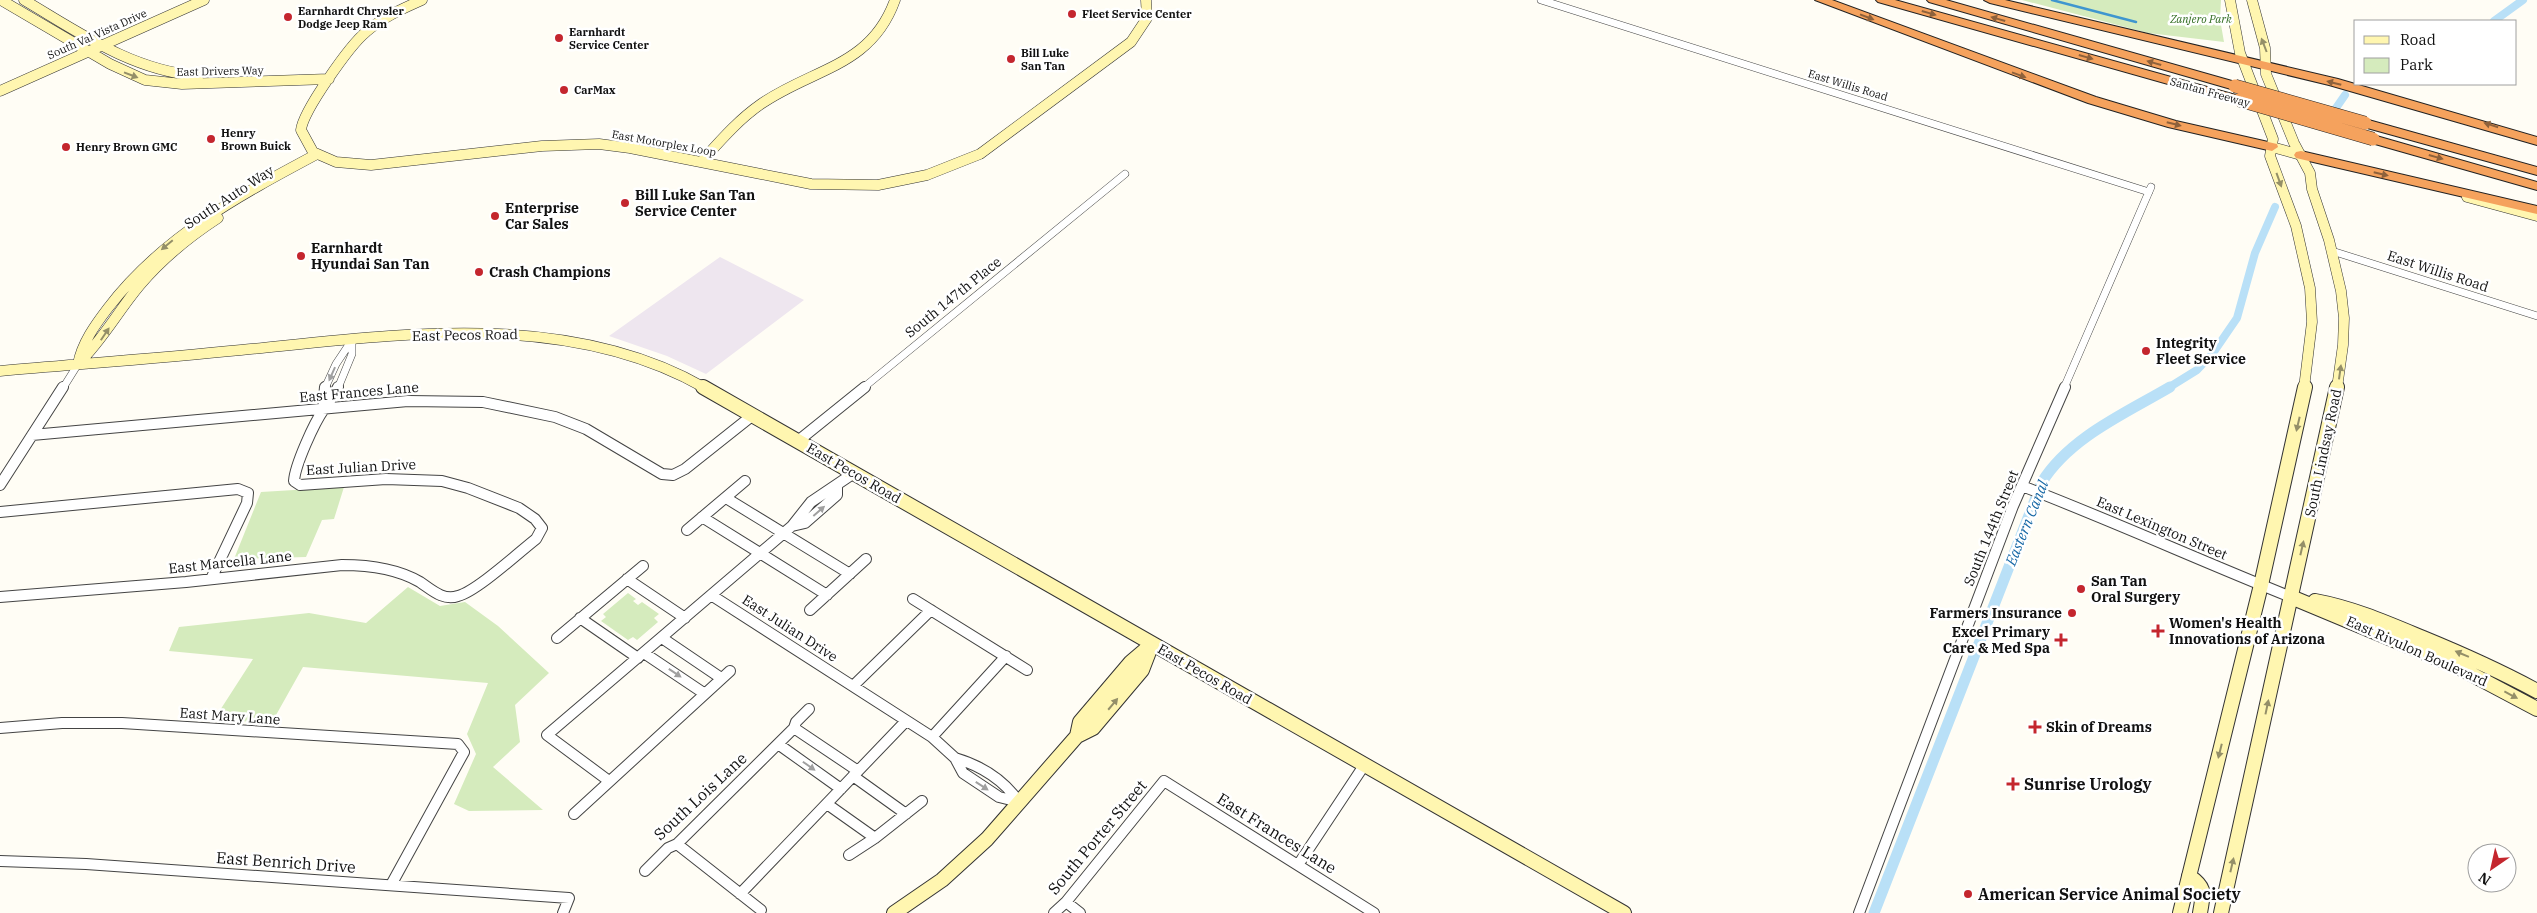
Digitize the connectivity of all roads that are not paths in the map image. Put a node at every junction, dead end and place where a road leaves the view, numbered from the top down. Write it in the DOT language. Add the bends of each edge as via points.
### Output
graph roads {
  1 [pos="1,0"];
  2 [pos="24,0"];
  3 [pos="185,0"];
  4 [pos="204,0"];
  5 [pos="422,0"];
  6 [pos="895,0"];
  7 [pos="1146,0"];
  8 [pos="1541,0"];
  9 [pos="1821,0"];
  10 [pos="1882,0"];
  11 [pos="1932,0"];
  12 [pos="1990,0"];
  13 [pos="2230,0"];
  14 [pos="2252,0"];
  15 [pos="99,43"];
  16 [pos="84,49"];
  17 [pos="2244,60"];
  18 [pos="2269,65"];
  19 [pos="205,76"];
  20 [pos="331,76"];
  21 [pos="0,82"];
  22 [pos="198,84"];
  23 [pos="2235,86"];
  24 [pos="0,91"];
  25 [pos="2365,123"];
  26 [pos="2537,141"];
  27 [pos="2272,148"];
  28 [pos="2301,155"];
  29 [pos="320,156"];
  30 [pos="702,162"];
  31 [pos="2537,171"];
  32 [pos="1125,174"];
  33 [pos="2402,179"];
  34 [pos="2537,186"];
  35 [pos="2150,190"];
  36 [pos="2537,210"];
  37 [pos="2537,216"];
  38 [pos="2332,250"];
  39 [pos="2537,316"];
  40 [pos="352,340"];
  41 [pos="78,364"];
  42 [pos="0,371"];
  43 [pos="322,410"];
  44 [pos="753,415"];
  45 [pos="32,435"];
  46 [pos="798,441"];
  47 [pos="854,473"];
  48 [pos="293,477"];
  49 [pos="745,481"];
  50 [pos="0,485"];
  51 [pos="2026,487"];
  52 [pos="726,498"];
  53 [pos="0,512"];
  54 [pos="702,517"];
  55 [pos="687,530"];
  56 [pos="784,534"];
  57 [pos="760,554"];
  58 [pos="866,559"];
  59 [pos="643,566"];
  60 [pos="850,574"];
  61 [pos="212,579"];
  62 [pos="626,579"];
  63 [pos="2261,585"];
  64 [pos="711,595"];
  65 [pos="827,595"];
  66 [pos="0,597"];
  67 [pos="2291,597"];
  68 [pos="455,599"];
  69 [pos="912,599"];
  70 [pos="810,610"];
  71 [pos="931,610"];
  72 [pos="580,618"];
  73 [pos="685,618"];
  74 [pos="556,638"];
  75 [pos="662,638"];
  76 [pos="1152,644"];
  77 [pos="641,655"];
  78 [pos="1006,656"];
  79 [pos="1027,670"];
  80 [pos="730,671"];
  81 [pos="721,678"];
  82 [pos="853,686"];
  83 [pos="2537,691"];
  84 [pos="705,694"];
  85 [pos="810,709"];
  86 [pos="2537,709"];
  87 [pos="906,721"];
  88 [pos="0,728"];
  89 [pos="794,728"];
  90 [pos="932,737"];
  91 [pos="778,744"];
  92 [pos="1365,764"];
  93 [pos="855,774"];
  94 [pos="609,781"];
  95 [pos="1164,781"];
  96 [pos="841,789"];
  97 [pos="922,801"];
  98 [pos="1019,802"];
  99 [pos="827,804"];
  100 [pos="574,814"];
  101 [pos="906,814"];
  102 [pos="875,838"];
  103 [pos="677,844"];
  104 [pos="849,855"];
  105 [pos="0,860"];
  106 [pos="1298,865"];
  107 [pos="645,871"];
  108 [pos="2189,876"];
  109 [pos="391,885"];
  110 [pos="740,894"];
  111 [pos="1066,902"];
  112 [pos="761,910"];
  113 [pos="563,913"];
  114 [pos="894,913"];
  115 [pos="1054,913"];
  116 [pos="1080,913"];
  117 [pos="1374,913"];
  118 [pos="1624,913"];
  119 [pos="1859,913"];
  120 [pos="2180,913"];
  121 [pos="2200,913"];
  122 [pos="2221,913"];
  1 -- 16 [label="main road, East Drivers Way"];
  2 -- 15 [label="main road, East Drivers Way"];
  3 -- 15 [label="main road, South Val Vista Drive"];
  4 -- 15 [label="main road, South Val Vista Drive"];
  5 -- 20 [label="main road" via="369,28"];
  6 -- 30 [label="main road" via="888,18 866,45 840,63 761,104 747,114"];
  7 -- 30 [label="main road, East Motorplex Loop" via="1145,23 1131,42 993,145 947,169 909,180 849,186 811,184"];
  8 -- 35 [label="street, East Willis Road"];
  9 -- 27 [label="highway, one-way" via="2092,100"];
  10 -- 34 [label="highway, Santan Freeway, one-way, bridge"];
  23 -- 11 [label="highway, Santan Freeway, one-way"];
  12 -- 17 [label="highway"];
  13 -- 17 [label="main road"];
  18 -- 14 [label="main road, South Lindsay Road, one-way"];
  15 -- 16 [label="main road, South Val Vista Drive"];
  15 -- 19 [label="main road, East Drivers Way" via="136,64 158,72"];
  16 -- 21 [label="main road, South Val Vista Drive"];
  16 -- 22 [label="main road, East Drivers Way, one-way" via="122,72 145,80"];
  16 -- 24 [label="main road, South Val Vista Drive"];
  17 -- 18 [label="highway"];
  17 -- 27 [label="main road" via="2272,139"];
  26 -- 18 [label="highway, one-way" via="2432,107"];
  18 -- 28 [label="main road, South Lindsay Road" via="2266,74"];
  19 -- 20 [label="main road, East Drivers Way"];
  19 -- 22 [label="main road"];
  20 -- 22 [label="main road, East Drivers Way"];
  20 -- 29 [label="main road" via="302,122 304,139"];
  23 -- 25 [label="highway, Santan Freeway, bridge"];
  25 -- 31 [label="highway, Santan Freeway"];
  27 -- 28 [label="main road"];
  27 -- 63 [label="main road, one-way" via="2270,156 2303,250 2312,322 2304,400"];
  28 -- 33 [label="highway, one-way"];
  28 -- 38 [label="main road, South Lindsay Road" via="2310,173"];
  29 -- 30 [label="main road, East Motorplex Loop" via="352,164 382,165 542,146 598,144"];
  29 -- 41 [label="main road, South Auto Way" via="215,220 164,260 140,285 96,348"];
  32 -- 46 [label="street, South 147th Place"];
  33 -- 36 [label="highway"];
  33 -- 37 [label="main road"];
  35 -- 51 [label="street, South 144th Street"];
  38 -- 39 [label="street, East Willis Road"];
  67 -- 38 [label="main road, South Lindsay Road, one-way" via="2321,467 2342,352 2344,318"];
  40 -- 41 [label="main road, East Pecos Road"];
  40 -- 43 [label="street" via="352,354 333,399"];
  40 -- 44 [label="main road, East Pecos Road" via="455,332 526,334 579,342 656,364"];
  41 -- 42 [label="main road, East Pecos Road"];
  41 -- 45 [label="street"];
  43 -- 44 [label="street, East Frances Lane" via="445,400 519,408 586,429 662,474 673,475"];
  43 -- 45 [label="street, East Frances Lane"];
  43 -- 48 [label="street"];
  44 -- 46 [label="main road, East Pecos Road"];
  45 -- 50 [label="street"];
  46 -- 47 [label="main road, East Pecos Road"];
  47 -- 56 [label="street" via="837,487 837,495 805,523 792,526"];
  47 -- 76 [label="main road, East Pecos Road"];
  48 -- 68 [label="street, East Julian Drive" via="296,484 308,486 407,478 436,480 487,494 534,518 542,528 536,539"];
  49 -- 52 [label="street"];
  51 -- 63 [label="street, East Lexington Street"];
  51 -- 119 [label="street, South 144th Street"];
  52 -- 54 [label="street"];
  52 -- 56 [label="street"];
  53 -- 61 [label="street" via="238,489 248,493 247,503"];
  54 -- 55 [label="street"];
  54 -- 57 [label="street"];
  56 -- 57 [label="street"];
  56 -- 60 [label="street"];
  57 -- 64 [label="street"];
  57 -- 65 [label="street"];
  58 -- 60 [label="street"];
  59 -- 62 [label="street"];
  60 -- 65 [label="street"];
  61 -- 66 [label="street, East Marcella Lane"];
  61 -- 68 [label="street, East Marcella Lane" via="318,566 361,565 401,574 440,597"];
  62 -- 72 [label="street"];
  62 -- 73 [label="street"];
  63 -- 67 [label="street, East Lexington Street"];
  63 -- 108 [label="main road, one-way"];
  64 -- 73 [label="street"];
  64 -- 82 [label="street, East Julian Drive"];
  65 -- 70 [label="street"];
  83 -- 67 [label="main road, East Rivulon Boulevard, one-way" via="2502,671 2343,605"];
  67 -- 86 [label="main road, East Rivulon Boulevard, one-way" via="2454,665"];
  122 -- 67 [label="main road, South Lindsay Road, one-way"];
  69 -- 71 [label="street"];
  71 -- 78 [label="street"];
  71 -- 82 [label="street"];
  72 -- 74 [label="street"];
  72 -- 77 [label="street"];
  73 -- 75 [label="street"];
  75 -- 77 [label="street"];
  75 -- 81 [label="street"];
  76 -- 92 [label="main road, East Pecos Road"];
  76 -- 98 [label="main road" via="1142,670 1093,728 1077,736"];
  77 -- 84 [label="street, one-way"];
  77 -- 94 [label="street" via="548,735"];
  78 -- 79 [label="street"];
  78 -- 90 [label="street"];
  80 -- 81 [label="street"];
  81 -- 84 [label="street"];
  82 -- 87 [label="street, East Julian Drive"];
  84 -- 94 [label="street"];
  85 -- 89 [label="street, South Lois Lane"];
  87 -- 90 [label="street, East Julian Drive"];
  87 -- 93 [label="street"];
  88 -- 109 [label="street, East Mary Lane" via="122,723 458,744 464,752"];
  89 -- 91 [label="street, South Lois Lane"];
  89 -- 93 [label="street"];
  90 -- 98 [label="street, East Julian Drive" via="955,758 963,774 999,797"];
  91 -- 96 [label="street, one-way"];
  91 -- 103 [label="street, South Lois Lane"];
  92 -- 106 [label="street"];
  92 -- 118 [label="main road, East Pecos Road"];
  93 -- 96 [label="street"];
  93 -- 101 [label="street"];
  94 -- 100 [label="street"];
  95 -- 106 [label="street, East Frances Lane"];
  95 -- 111 [label="street, South Porter Street"];
  96 -- 99 [label="street"];
  97 -- 101 [label="street"];
  98 -- 114 [label="main road" via="962,863"];
  99 -- 102 [label="street"];
  99 -- 110 [label="street"];
  101 -- 102 [label="street"];
  102 -- 104 [label="street"];
  103 -- 107 [label="street, South Lois Lane" via="668,848"];
  103 -- 110 [label="street"];
  105 -- 109 [label="street, East Benrich Drive"];
  106 -- 117 [label="street, East Frances Lane"];
  108 -- 120 [label="main road"];
  108 -- 121 [label="main road" via="2203,890"];
  109 -- 113 [label="street, East Benrich Drive" via="569,898"];
  110 -- 112 [label="street"];
  111 -- 115 [label="street, South Porter Street"];
  111 -- 116 [label="street"];
}
